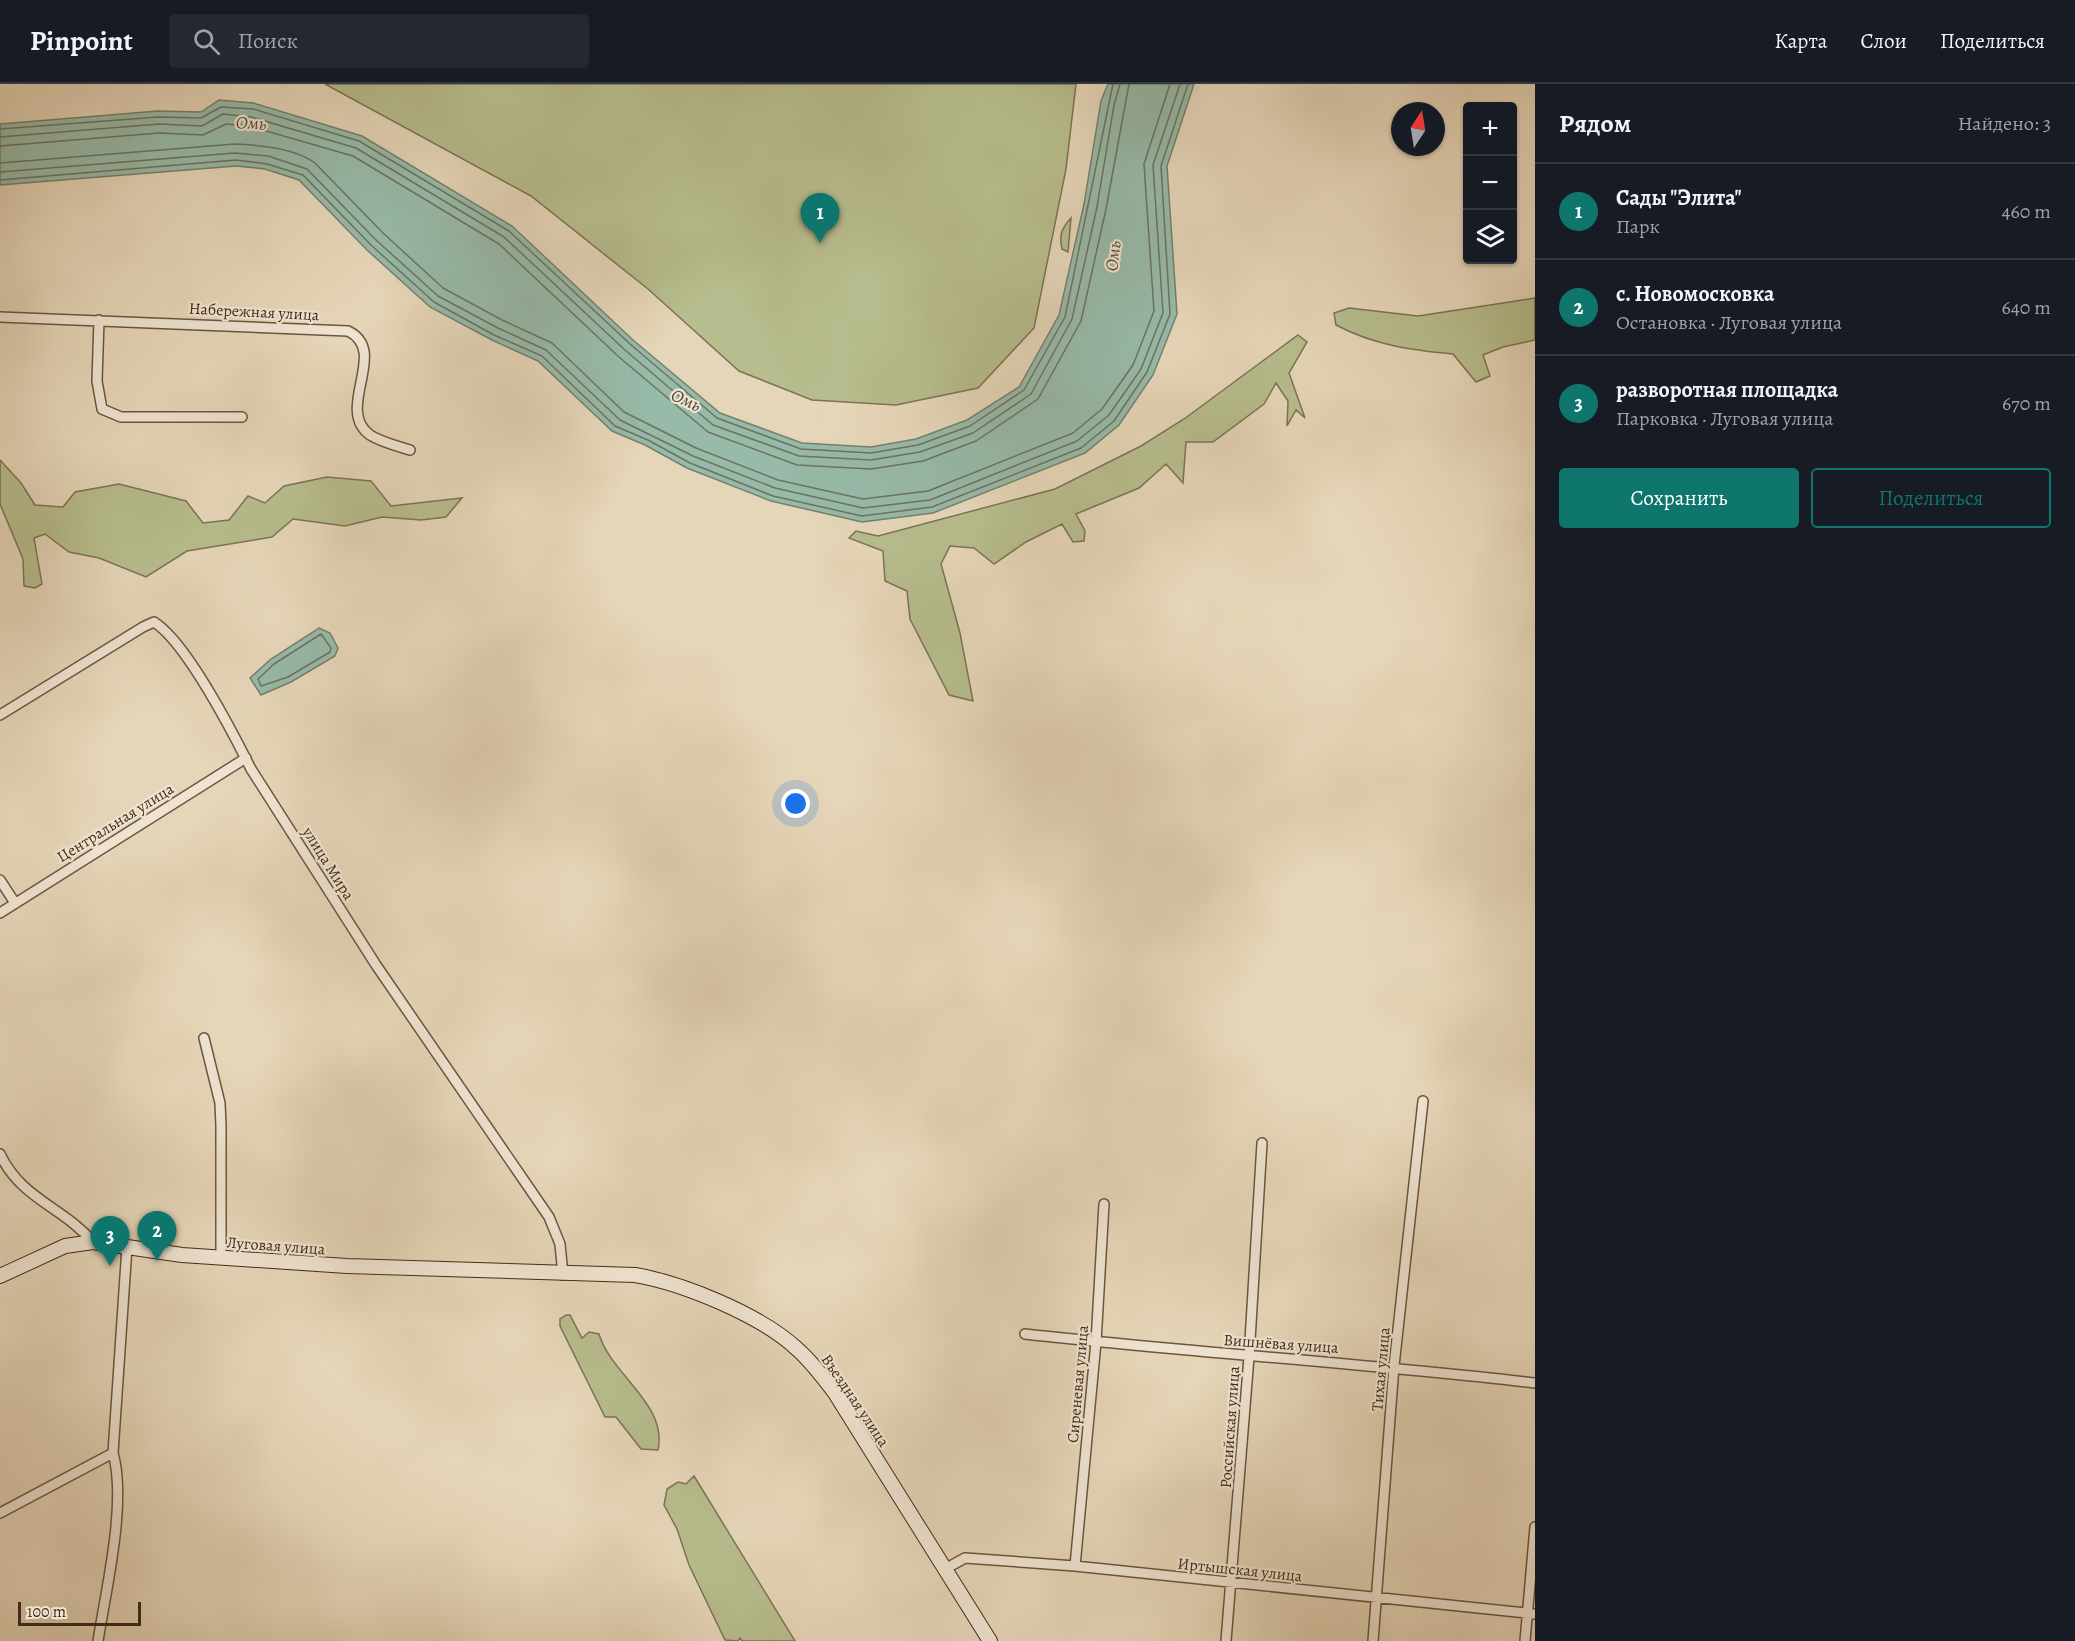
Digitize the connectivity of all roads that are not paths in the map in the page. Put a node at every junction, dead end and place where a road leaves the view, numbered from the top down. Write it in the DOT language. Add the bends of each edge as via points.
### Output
graph roads {
  1 [pos="0,317"];
  2 [pos="99,320"];
  3 [pos="242,417"];
  4 [pos="410,450"];
  5 [pos="0,715"];
  6 [pos="246,758"];
  7 [pos="0,880"];
  8 [pos="15,903"];
  9 [pos="0,913"];
  10 [pos="204,1038"];
  11 [pos="1424,1101"];
  12 [pos="1262,1143"];
  13 [pos="0,1154"];
  14 [pos="1104,1204"];
  15 [pos="93,1242"];
  16 [pos="127,1247"];
  17 [pos="221,1257"];
  18 [pos="560,1275"];
  19 [pos="0,1276"];
  20 [pos="1025,1334"];
  21 [pos="1096,1342"];
  22 [pos="1249,1357"];
  23 [pos="1394,1366"];
  24 [pos="1535,1383"];
  25 [pos="113,1453"];
  26 [pos="0,1513"];
  27 [pos="1535,1527"];
  28 [pos="1075,1566"];
  29 [pos="945,1569"];
  30 [pos="1233,1584"];
  31 [pos="1378,1598"];
  32 [pos="1532,1614"];
  33 [pos="98,1641"];
  34 [pos="990,1641"];
  35 [pos="1226,1641"];
  36 [pos="1373,1641"];
  37 [pos="1525,1641"];
  1 -- 2 [label="street, Набережная улица"];
  2 -- 3 [label="street" via="97,381 102,409 121,417"];
  2 -- 4 [label="street, Набережная улица" via="348,331 358,335 364,344 357,414 361,425 371,435"];
  5 -- 6 [label="street, улица Мира" via="154,622 174,640"];
  6 -- 8 [label="street, Центральная улица"];
  6 -- 18 [label="street, улица Мира" via="370,956 549,1217 560,1244"];
  7 -- 8 [label="street"];
  8 -- 9 [label="street, Центральная улица"];
  10 -- 17 [label="street" via="220,1103"];
  11 -- 23 [label="street, Тихая улица"];
  12 -- 22 [label="street, Российская улица"];
  13 -- 15 [label="street" via="14,1179"];
  14 -- 21 [label="street, Сиреневая улица"];
  15 -- 16 [label="street, Луговая улица"];
  15 -- 19 [label="street, Луговая улица" via="65,1246"];
  16 -- 17 [label="street, Луговая улица"];
  16 -- 25 [label="street"];
  17 -- 18 [label="street, Луговая улица"];
  18 -- 29 [label="street, Въездная улица" via="653,1278 692,1291 779,1334 812,1364 835,1393"];
  20 -- 21 [label="street, Вишнёвая улица"];
  21 -- 22 [label="street, Вишнёвая улица"];
  21 -- 28 [label="street, Сиреневая улица"];
  22 -- 23 [label="street, Вишнёвая улица"];
  22 -- 30 [label="street, Российская улица"];
  23 -- 24 [label="street, Вишнёвая улица"];
  23 -- 31 [label="street, Тихая улица"];
  25 -- 26 [label="street"];
  25 -- 33 [label="street" via="115,1524"];
  27 -- 32 [label="street"];
  28 -- 29 [label="street, Иртышская улица" via="964,1558"];
  28 -- 30 [label="street, Иртышская улица"];
  29 -- 34 [label="street, Въездная улица"];
  30 -- 31 [label="street, Иртышская улица"];
  30 -- 35 [label="street, Российская улица"];
  31 -- 32 [label="street, Иртышская улица"];
  31 -- 36 [label="street, Тихая улица"];
  32 -- 37 [label="street"];
}
